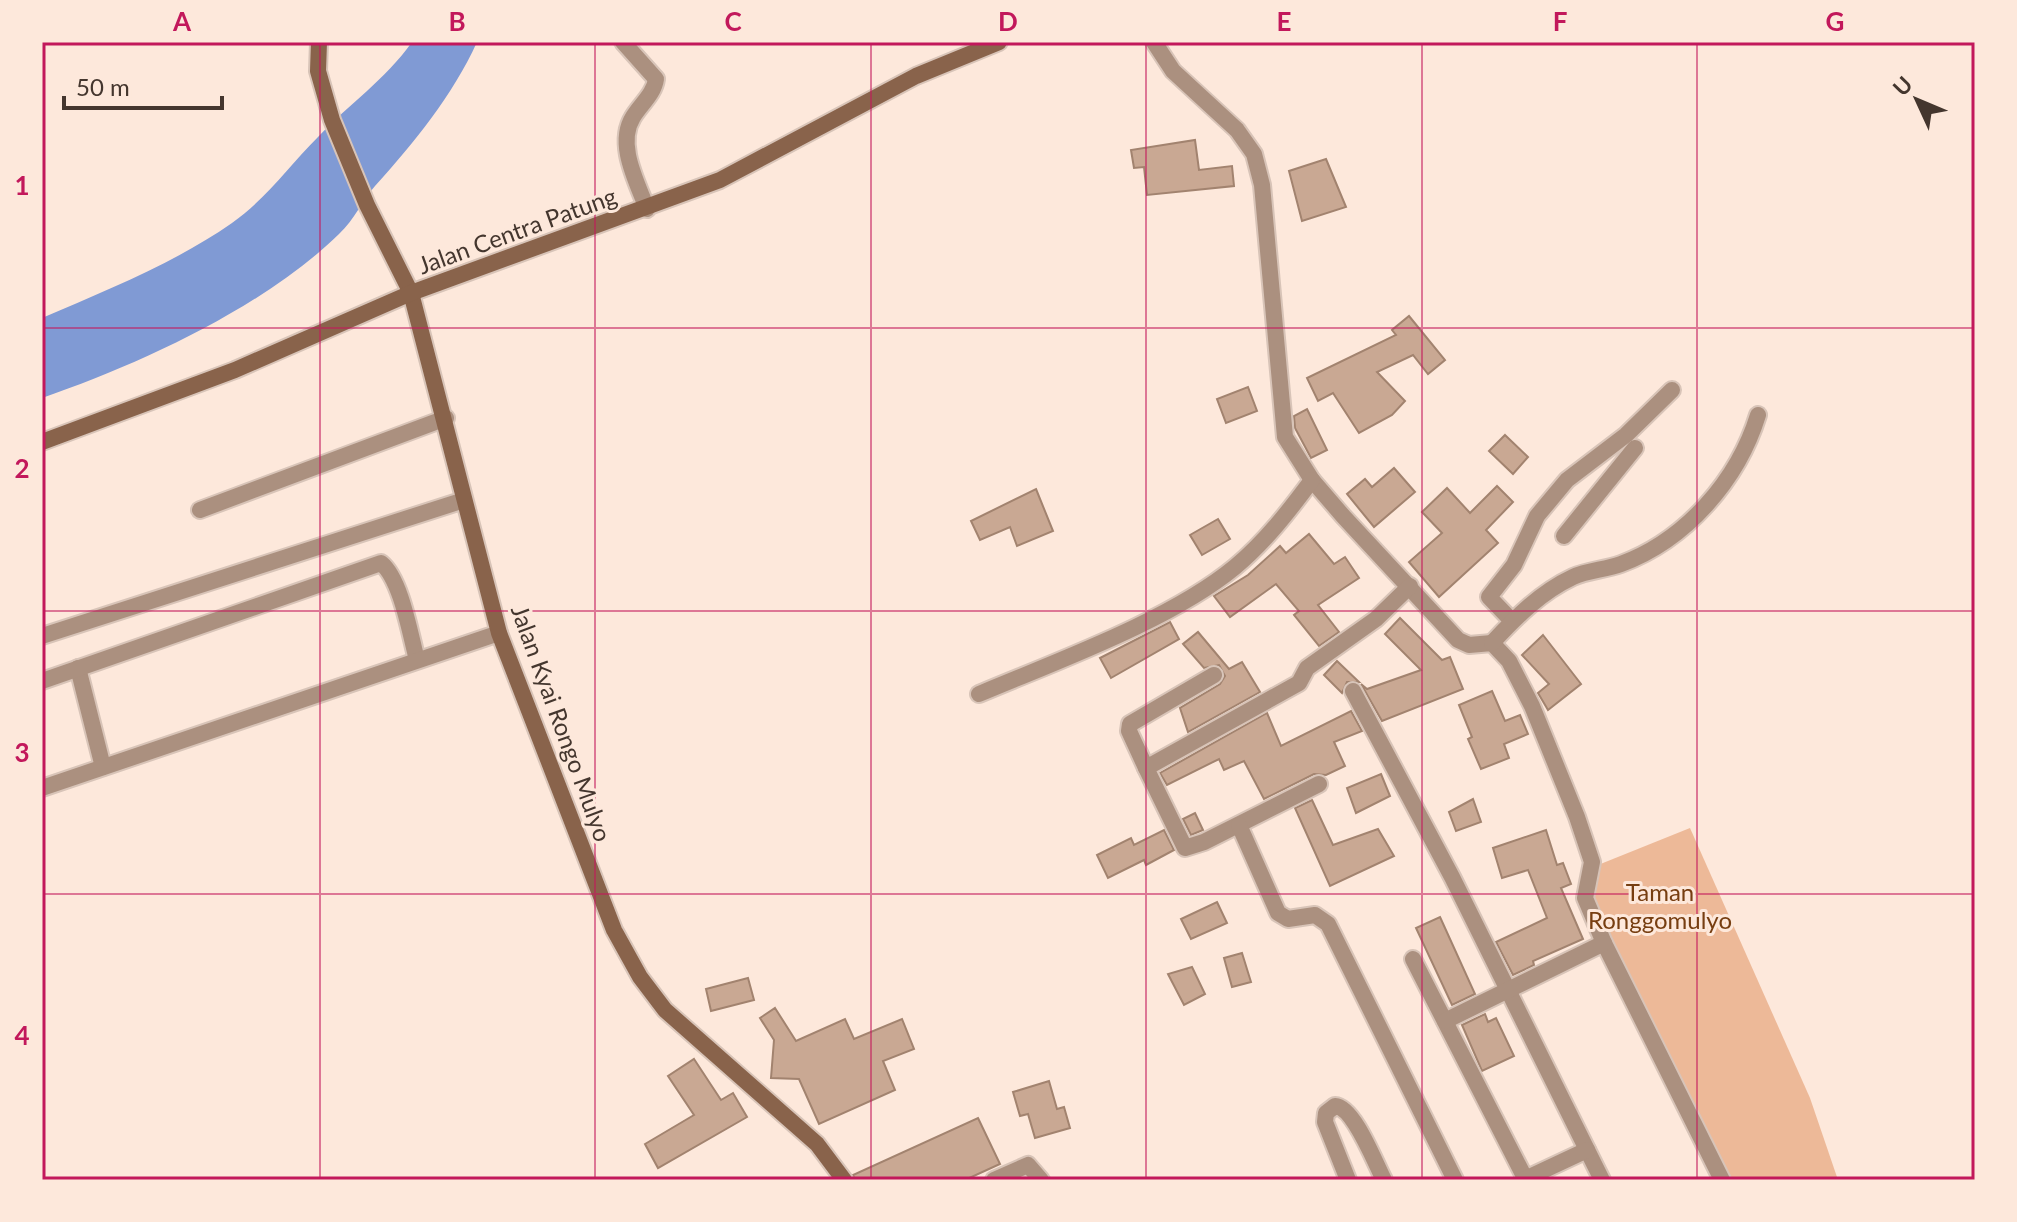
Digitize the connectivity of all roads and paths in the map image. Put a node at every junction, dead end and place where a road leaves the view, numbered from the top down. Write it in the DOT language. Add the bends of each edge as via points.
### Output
graph roads {
  1 [pos="319,42"];
  2 [pos="623,42"];
  3 [pos="999,42"];
  4 [pos="1154,42"];
  5 [pos="647,209"];
  6 [pos="411,293"];
  7 [pos="1672,390"];
  8 [pos="1758,415"];
  9 [pos="446,418"];
  10 [pos="42,442"];
  11 [pos="1635,448"];
  12 [pos="1312,480"];
  13 [pos="464,500"];
  14 [pos="200,510"];
  15 [pos="1564,536"];
  16 [pos="1410,586"];
  17 [pos="1512,621"];
  18 [pos="499,633"];
  19 [pos="42,636"];
  20 [pos="1492,643"];
  21 [pos="417,660"];
  22 [pos="78,668"];
  23 [pos="1214,675"];
  24 [pos="42,681"];
  25 [pos="1353,691"];
  26 [pos="979,694"];
  27 [pos="103,767"];
  28 [pos="1146,768"];
  29 [pos="1319,784"];
  30 [pos="42,788"];
  31 [pos="1239,825"];
  32 [pos="1604,943"];
  33 [pos="1413,959"];
  34 [pos="1505,990"];
  35 [pos="1445,1021"];
  36 [pos="1587,1150"];
  37 [pos="1525,1179"];
  38 [pos="844,1180"];
  39 [pos="994,1180"];
  40 [pos="1041,1180"];
  41 [pos="1348,1180"];
  42 [pos="1384,1180"];
  43 [pos="1455,1180"];
  44 [pos="1602,1180"];
  45 [pos="1722,1180"];
  1 -- 6 [label="street, Jalan Kyai Rongo Mulyo" via="318,71 332,120"];
  2 -- 5 [label="street" via="656,79 628,127 629,156"];
  3 -- 5 [label="street, Jalan Centra Patung" via="916,76 720,180"];
  4 -- 12 [label="street" via="1173,71 1237,130 1254,154 1262,185 1280,415 1285,437"];
  5 -- 6 [label="street, Jalan Centra Patung"];
  6 -- 9 [label="street, Jalan Kyai Rongo Mulyo"];
  6 -- 10 [label="street, Jalan Centra Patung" via="235,370"];
  7 -- 17 [label="street" via="1626,435 1587,461 1537,516 1514,565 1489,597"];
  8 -- 17 [label="street" via="1734,473 1684,524 1630,560 1575,576"];
  9 -- 13 [label="street, Jalan Kyai Rongo Mulyo"];
  9 -- 14 [label="street"];
  11 -- 15 [label="street"];
  12 -- 16 [label="street"];
  12 -- 26 [label="street" via="1264,540 1202,589 1109,638"];
  13 -- 18 [label="street, Jalan Kyai Rongo Mulyo"];
  13 -- 19 [label="street"];
  16 -- 20 [label="street" via="1458,640 1469,645"];
  16 -- 28 [label="street" via="1376,619 1307,668 1299,683"];
  17 -- 20 [label="street"];
  18 -- 21 [label="street"];
  18 -- 38 [label="street, Jalan Kyai Rongo Mulyo" via="614,930 640,977 665,1010 817,1144"];
  20 -- 32 [label="street" via="1509,661 1532,706 1577,817 1592,862 1585,898"];
  21 -- 22 [label="street" via="395,584 381,563"];
  21 -- 27 [label="street"];
  22 -- 24 [label="street"];
  22 -- 27 [label="street"];
  23 -- 28 [label="street" via="1130,724"];
  25 -- 34 [label="street"];
  27 -- 30 [label="street"];
  28 -- 31 [label="street" via="1185,848"];
  29 -- 31 [label="street"];
  31 -- 43 [label="street" via="1278,913 1288,919 1315,915 1328,924"];
  32 -- 34 [label="street"];
  32 -- 45 [label="street"];
  33 -- 35 [label="street"];
  34 -- 35 [label="street"];
  34 -- 36 [label="street"];
  35 -- 37 [label="street"];
  36 -- 37 [label="street"];
  36 -- 44 [label="street"];
  39 -- 40 [label="street" via="1028,1165"];
  41 -- 42 [label="street" via="1325,1122 1335,1106 1345,1108 1353,1119"];
}
